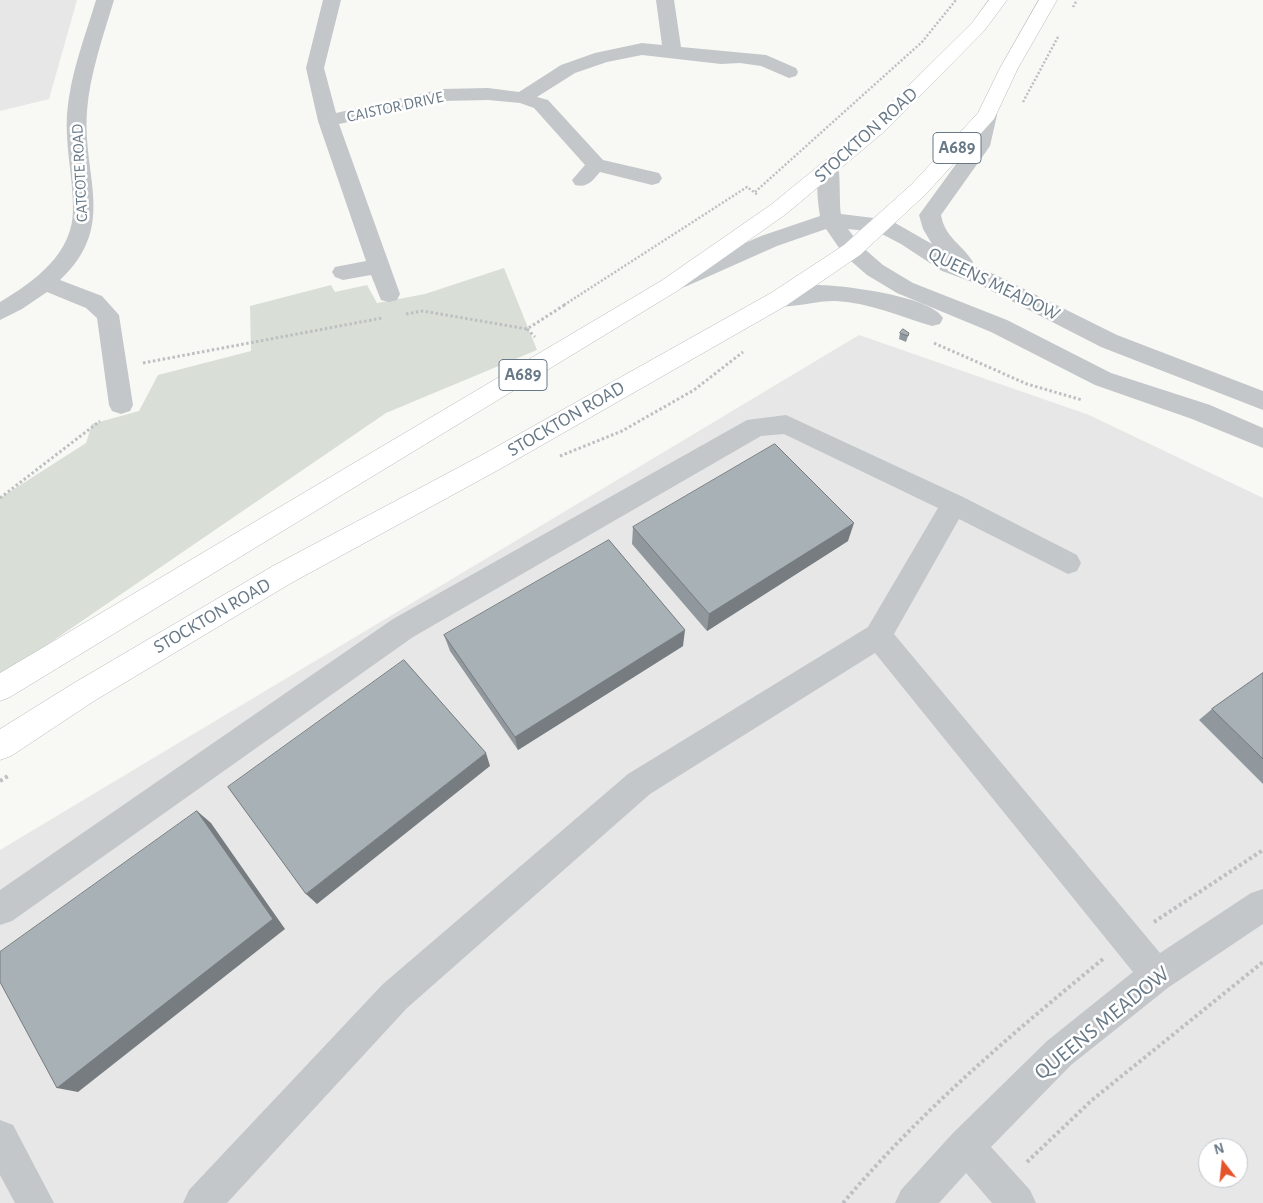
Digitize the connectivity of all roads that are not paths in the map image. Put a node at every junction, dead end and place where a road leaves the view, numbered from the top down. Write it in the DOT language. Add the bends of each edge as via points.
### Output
graph roads {
  1 [pos="104,0"];
  2 [pos="332,0"];
  3 [pos="665,0"];
  4 [pos="998,0"];
  5 [pos="1048,0"];
  6 [pos="672,51"];
  7 [pos="789,72"];
  8 [pos="522,98"];
  9 [pos="987,115"];
  10 [pos="328,121"];
  11 [pos="596,165"];
  12 [pos="830,168"];
  13 [pos="652,178"];
  14 [pos="582,180"];
  15 [pos="831,220"];
  16 [pos="882,225"];
  17 [pos="852,250"];
  18 [pos="378,267"];
  19 [pos="343,272"];
  20 [pos="988,280"];
  21 [pos="44,282"];
  22 [pos="669,286"];
  23 [pos="389,294"];
  24 [pos="779,299"];
  25 [pos="0,312"];
  26 [pos="1102,379"];
  27 [pos="1263,401"];
  28 [pos="121,404"];
  29 [pos="1263,438"];
  30 [pos="954,504"];
  31 [pos="1068,563"];
  32 [pos="878,636"];
  33 [pos="0,688"];
  34 [pos="0,746"];
  35 [pos="1263,905"];
  36 [pos="0,909"];
  37 [pos="1157,975"];
  38 [pos="0,1138"];
  39 [pos="966,1146"];
  40 [pos="1010,1194"];
  41 [pos="35,1203"];
  42 [pos="202,1203"];
  43 [pos="914,1203"];
  1 -- 21 [label="street, CATCOTE ROAD" via="80,90 77,116 83,228 74,250"];
  2 -- 10 [label="street, CAISTOR DRIVE" via="315,68"];
  3 -- 6 [label="street"];
  4 -- 12 [label="highway, STOCKTON ROAD / A689" via="978,27 930,77"];
  5 -- 9 [label="highway, STOCKTON ROAD / A689" via="1009,68"];
  6 -- 7 [label="street" via="766,61"];
  6 -- 8 [label="street" via="642,49 602,57 568,69"];
  8 -- 10 [label="street, CAISTOR DRIVE" via="488,94 442,95"];
  8 -- 11 [label="street, CAISTOR DRIVE" via="541,104"];
  9 -- 16 [label="highway, STOCKTON ROAD / A689"];
  9 -- 20 [label="street" via="980,146 930,215 931,226 944,246"];
  10 -- 18 [label="street, CAISTOR DRIVE"];
  11 -- 13 [label="street"];
  11 -- 14 [label="street"];
  12 -- 15 [label="street"];
  12 -- 22 [label="highway, STOCKTON ROAD / A689" via="779,209"];
  15 -- 16 [label="street, QUEENS MEADOW"];
  15 -- 17 [label="street, QUEENS MEADOW"];
  15 -- 22 [label="street, QUEENS MEADOW" via="769,241"];
  16 -- 17 [label="highway, STOCKTON ROAD / A689"];
  16 -- 20 [label="street, QUEENS MEADOW" via="950,266"];
  17 -- 24 [label="highway, STOCKTON ROAD / A689"];
  17 -- 26 [label="street, QUEENS MEADOW" via="875,270 905,288 999,326"];
  18 -- 19 [label="street"];
  18 -- 23 [label="street, CAISTOR DRIVE"];
  20 -- 27 [label="street, QUEENS MEADOW" via="1109,341"];
  21 -- 25 [label="street, CATCOTE ROAD"];
  21 -- 28 [label="street" via="94,302 108,315"];
  22 -- 33 [label="highway, STOCKTON ROAD / A689"];
  24 -- 26 [label="street, QUEENS MEADOW" via="820,293 870,297 910,309 978,338"];
  24 -- 34 [label="highway, STOCKTON ROAD / A689" via="491,462 283,574 84,692"];
  26 -- 29 [label="street, QUEENS MEADOW" via="1201,412"];
  30 -- 31 [label="street"];
  30 -- 32 [label="street"];
  30 -- 36 [label="street" via="786,424 756,427 403,628"];
  32 -- 37 [label="street"];
  32 -- 42 [label="street" via="639,784 395,996"];
  35 -- 37 [label="street, QUEENS MEADOW"];
  37 -- 39 [label="street, QUEENS MEADOW" via="1059,1053"];
  38 -- 41 [label="street"];
  39 -- 40 [label="street"];
  39 -- 43 [label="street, QUEENS MEADOW"];
}
